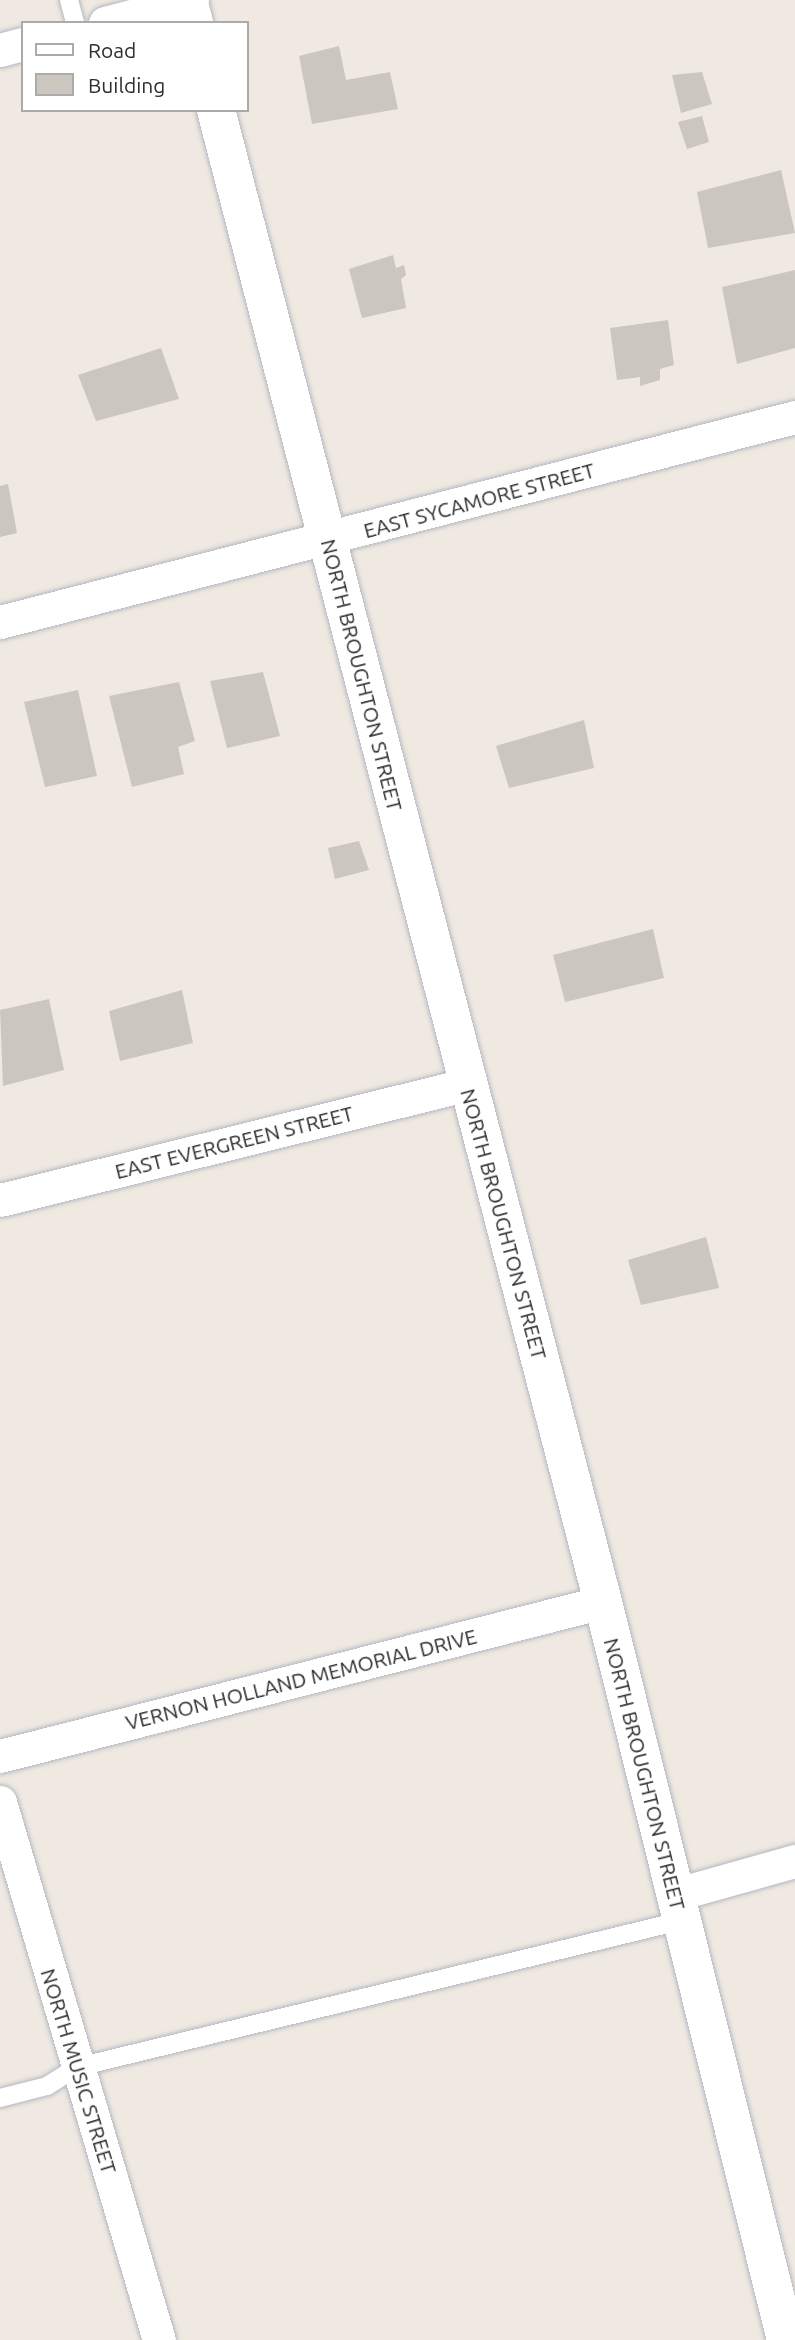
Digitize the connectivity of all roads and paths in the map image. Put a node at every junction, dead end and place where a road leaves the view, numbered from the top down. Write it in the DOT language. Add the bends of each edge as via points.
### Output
graph roads {
  1 [pos="69,0"];
  2 [pos="191,6"];
  3 [pos="74,21"];
  4 [pos="115,21"];
  5 [pos="21,45"];
  6 [pos="0,50"];
  7 [pos="217,112"];
  8 [pos="795,417"];
  9 [pos="328,540"];
  10 [pos="0,622"];
  11 [pos="468,1084"];
  12 [pos="0,1200"];
  13 [pos="603,1602"];
  14 [pos="0,1756"];
  15 [pos="0,1802"];
  16 [pos="8,1857"];
  17 [pos="795,1861"];
  18 [pos="677,1908"];
  19 [pos="78,2067"];
  20 [pos="0,2098"];
  21 [pos="159,2340"];
  22 [pos="786,2340"];
  1 -- 3 [label="lane"];
  2 -- 4 [label="street"];
  5 -- 6 [label="street"];
  7 -- 9 [label="street, NORTH BROUGHTON STREET"];
  8 -- 9 [label="street, EAST SYCAMORE STREET"];
  9 -- 10 [label="street, EAST SYCAMORE STREET"];
  9 -- 11 [label="street, NORTH BROUGHTON STREET"];
  11 -- 12 [label="street, EAST EVERGREEN STREET"];
  11 -- 13 [label="street, NORTH BROUGHTON STREET"];
  13 -- 14 [label="street, VERNON HOLLAND MEMORIAL DRIVE"];
  13 -- 18 [label="street, NORTH BROUGHTON STREET"];
  15 -- 16 [label="street, NORTH MUSIC STREET"];
  16 -- 19 [label="street, NORTH MUSIC STREET"];
  17 -- 18 [label="street"];
  18 -- 19 [label="lane"];
  18 -- 22 [label="street, NORTH BROUGHTON STREET"];
  19 -- 20 [label="lane" via="47,2086"];
  19 -- 21 [label="street, NORTH MUSIC STREET"];
}
